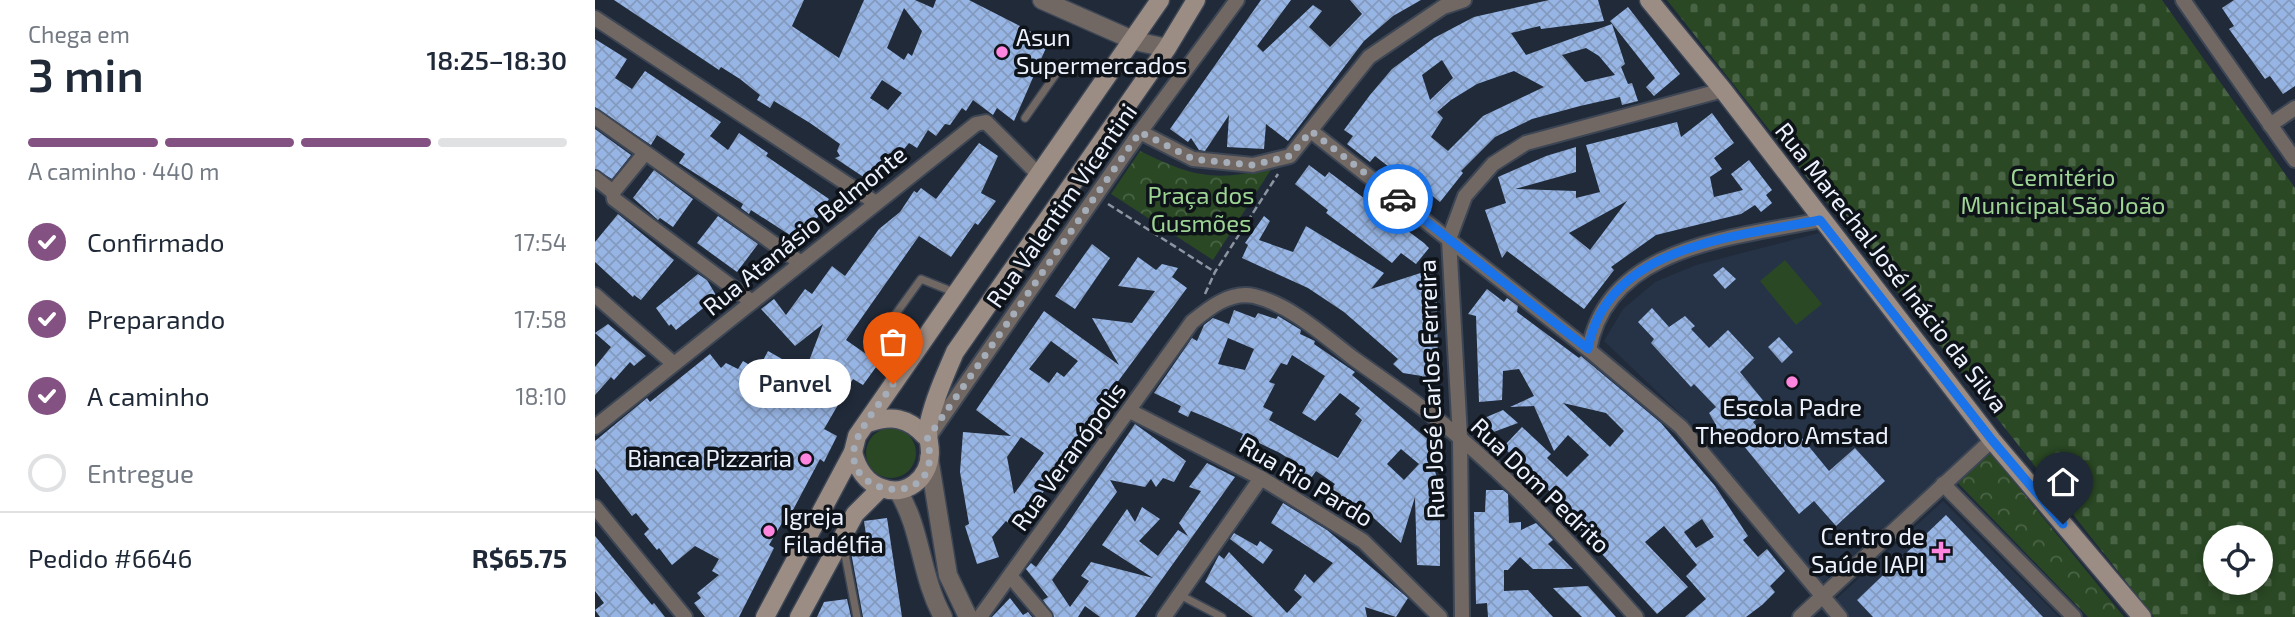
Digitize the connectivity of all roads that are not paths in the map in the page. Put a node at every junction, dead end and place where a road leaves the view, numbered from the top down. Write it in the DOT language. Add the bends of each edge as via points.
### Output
graph roads {
  1 [pos="1042,0"];
  2 [pos="1160,0"];
  3 [pos="1196,0"];
  4 [pos="1237,0"];
  5 [pos="1464,0"];
  6 [pos="1649,0"];
  7 [pos="2183,0"];
  8 [pos="595,18"];
  9 [pos="1135,41"];
  10 [pos="1167,48"];
  11 [pos="1058,71"];
  12 [pos="1723,90"];
  13 [pos="2295,108"];
  14 [pos="595,117"];
  15 [pos="1025,118"];
  16 [pos="2270,125"];
  17 [pos="1311,131"];
  18 [pos="1140,132"];
  19 [pos="645,153"];
  20 [pos="2295,160"];
  21 [pos="1039,175"];
  22 [pos="595,178"];
  23 [pos="613,192"];
  24 [pos="876,203"];
  25 [pos="1820,220"];
  26 [pos="1449,239"];
  27 [pos="801,263"];
  28 [pos="957,293"];
  29 [pos="595,295"];
  30 [pos="752,302"];
  31 [pos="1192,322"];
  32 [pos="1588,349"];
  33 [pos="908,363"];
  34 [pos="674,364"];
  35 [pos="1130,411"];
  36 [pos="868,423"];
  37 [pos="595,427"];
  38 [pos="1460,437"];
  39 [pos="926,438"];
  40 [pos="1992,440"];
  41 [pos="853,452"];
  42 [pos="929,458"];
  43 [pos="1261,478"];
  44 [pos="1943,484"];
  45 [pos="889,489"];
  46 [pos="595,507"];
  47 [pos="841,537"];
  48 [pos="2097,563"];
  49 [pos="1011,577"];
  50 [pos="1180,595"];
  51 [pos="1821,597"];
  52 [pos="685,617"];
  53 [pos="765,617"];
  54 [pos="799,617"];
  55 [pos="857,617"];
  56 [pos="943,617"];
  57 [pos="968,617"];
  58 [pos="980,617"];
  59 [pos="1045,617"];
  60 [pos="1164,617"];
  61 [pos="1222,617"];
  62 [pos="1440,617"];
  63 [pos="1462,617"];
  64 [pos="1636,617"];
  65 [pos="1800,617"];
  66 [pos="1840,617"];
  67 [pos="2074,617"];
  68 [pos="2128,617"];
  69 [pos="2142,617"];
  1 -- 9 [label="street"];
  2 -- 9 [label="main road"];
  3 -- 10 [label="main road"];
  4 -- 18 [label="street, Rua Valentim Vicentini"];
  5 -- 17 [label="street" via="1443,7 1369,57"];
  6 -- 12 [label="main road, Rua Marechal José Inácio da Silva"];
  7 -- 16 [label="street"];
  8 -- 24 [label="street"];
  9 -- 10 [label="street"];
  9 -- 21 [label="main road"];
  10 -- 39 [label="main road" via="955,352 936,393"];
  11 -- 15 [label="lane"];
  12 -- 25 [label="main road, Rua Marechal José Inácio da Silva"];
  12 -- 26 [label="street, Rua José Carlos Ferreira" via="1526,143 1493,164 1465,196"];
  13 -- 16 [label="street"];
  14 -- 19 [label="street"];
  16 -- 20 [label="street"];
  17 -- 18 [label="street" via="1290,156 1253,165 1193,159"];
  17 -- 26 [label="street"];
  18 -- 39 [label="street, Rua Valentim Vicentini"];
  19 -- 23 [label="street"];
  19 -- 27 [label="street"];
  21 -- 24 [label="street, Rua Atanásio Belmonte" via="981,121"];
  21 -- 28 [label="main road"];
  22 -- 23 [label="street"];
  23 -- 30 [label="street" via="614,199"];
  24 -- 27 [label="street, Rua Atanásio Belmonte"];
  25 -- 32 [label="street" via="1682,250 1655,261 1610,297 1593,326"];
  25 -- 40 [label="main road, Rua Marechal José Inácio da Silva"];
  26 -- 32 [label="street"];
  26 -- 38 [label="street, Rua José Carlos Ferreira"];
  27 -- 30 [label="street, Rua Atanásio Belmonte"];
  28 -- 33 [label="main road"];
  28 -- 33 [label="lane" via="921,279 887,326"];
  29 -- 34 [label="street"];
  30 -- 34 [label="street, Rua Atanásio Belmonte"];
  31 -- 35 [label="street, Rua Veranópolis"];
  31 -- 38 [label="street, Rua Dom Pedrito" via="1213,305 1233,297 1252,296 1277,305"];
  32 -- 51 [label="street" via="1681,427"];
  33 -- 36 [label="main road"];
  34 -- 37 [label="street, Rua Atanásio Belmonte"];
  35 -- 43 [label="street, Rua Rio Pardo"];
  35 -- 49 [label="street, Rua Veranópolis"];
  36 -- 39 [label="main road" via="885,417 900,419 911,422"];
  36 -- 41 [label="main road" via="857,436"];
  38 -- 63 [label="street, Rua José Carlos Ferreira"];
  38 -- 64 [label="street, Rua Dom Pedrito" via="1558,529"];
  39 -- 42 [label="main road"];
  40 -- 44 [label="street"];
  40 -- 48 [label="main road, Rua Marechal José Inácio da Silva"];
  41 -- 45 [label="main road" via="865,477"];
  41 -- 53 [label="main road"];
  42 -- 45 [label="main road" via="921,479 910,487"];
  42 -- 57 [label="street" via="948,575"];
  43 -- 50 [label="street"];
  43 -- 62 [label="street, Rua Rio Pardo" via="1363,541"];
  44 -- 51 [label="street"];
  44 -- 67 [label="street"];
  45 -- 47 [label="main road" via="855,514"];
  45 -- 56 [label="street" via="911,513 926,581"];
  46 -- 52 [label="street"];
  47 -- 54 [label="main road"];
  47 -- 55 [label="lane"];
  48 -- 68 [label="main road, Rua Marechal José Inácio da Silva" via="2106,586"];
  48 -- 69 [label="main road, Rua Marechal José Inácio da Silva"];
  49 -- 58 [label="street, Rua Veranópolis"];
  49 -- 59 [label="street"];
  50 -- 60 [label="street"];
  50 -- 61 [label="lane"];
  51 -- 65 [label="street"];
  51 -- 66 [label="street"];
}
